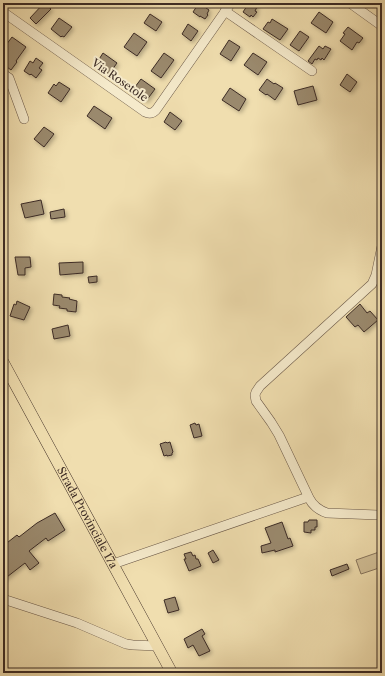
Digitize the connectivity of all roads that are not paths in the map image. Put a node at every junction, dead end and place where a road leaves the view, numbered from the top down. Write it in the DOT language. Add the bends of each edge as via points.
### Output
graph roads {
  1 [pos="231,3"];
  2 [pos="350,3"];
  3 [pos="225,11"];
  4 [pos="3,12"];
  5 [pos="382,26"];
  6 [pos="312,71"];
  7 [pos="3,74"];
  8 [pos="24,119"];
  9 [pos="382,246"];
  10 [pos="3,362"];
  11 [pos="308,497"];
  12 [pos="382,516"];
  13 [pos="113,564"];
  14 [pos="3,598"];
  15 [pos="157,646"];
  16 [pos="172,673"];
  1 -- 3 [label="street, Via Rosetole"];
  2 -- 5 [label="street"];
  3 -- 4 [label="street, Via Rosetole" via="156,110 151,113 145,112"];
  3 -- 6 [label="street"];
  7 -- 8 [label="street" via="9,78"];
  9 -- 11 [label="street" via="372,284 260,386 255,395 256,401 279,435"];
  10 -- 13 [label="main road, Strada Provinciale 17a"];
  11 -- 12 [label="street" via="316,508 327,513"];
  11 -- 13 [label="street"];
  13 -- 15 [label="main road, Strada Provinciale 17a"];
  14 -- 15 [label="street" via="77,623 126,644"];
  15 -- 16 [label="main road, Strada Provinciale 17a"];
}
